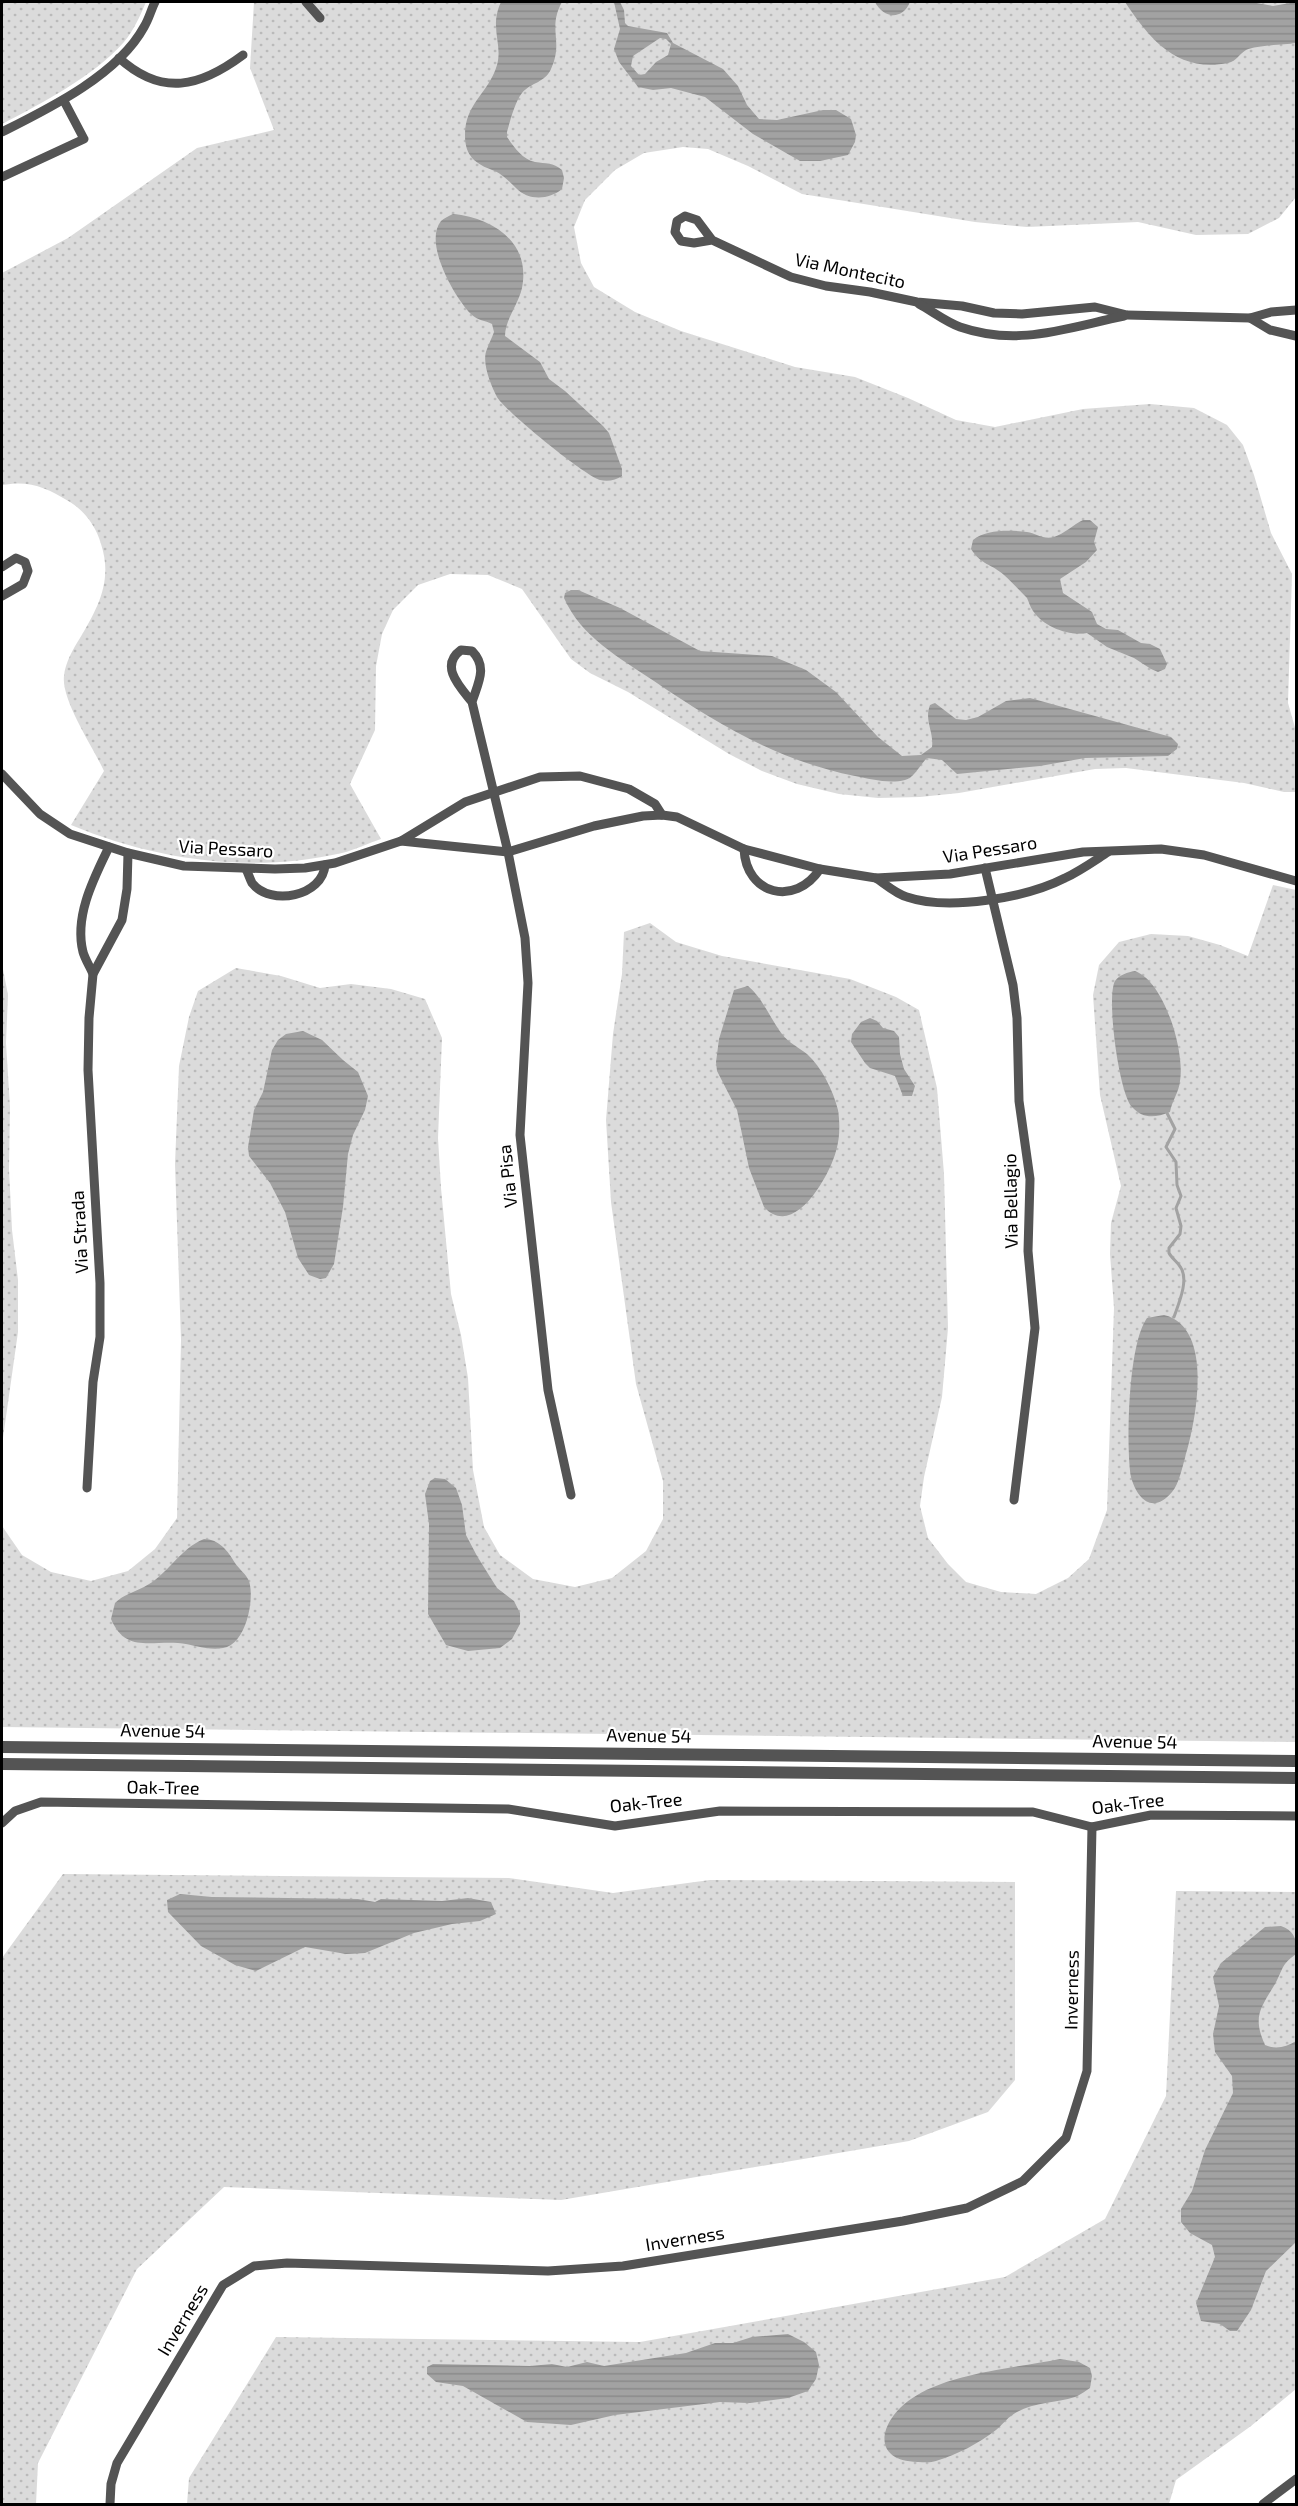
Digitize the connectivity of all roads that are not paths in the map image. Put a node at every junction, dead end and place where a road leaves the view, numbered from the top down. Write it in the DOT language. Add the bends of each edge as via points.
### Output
graph roads {
  1 [pos="154,2"];
  2 [pos="306,2"];
  3 [pos="320,18"];
  4 [pos="243,55"];
  5 [pos="119,58"];
  6 [pos="64,101"];
  7 [pos="2,132"];
  8 [pos="2,177"];
  9 [pos="712,240"];
  10 [pos="917,303"];
  11 [pos="1296,310"];
  12 [pos="1128,315"];
  13 [pos="1250,318"];
  14 [pos="1296,336"];
  15 [pos="2,567"];
  16 [pos="2,596"];
  17 [pos="472,702"];
  18 [pos="2,774"];
  19 [pos="494,792"];
  20 [pos="662,814"];
  21 [pos="401,841"];
  22 [pos="109,847"];
  23 [pos="744,849"];
  24 [pos="508,852"];
  25 [pos="1109,852"];
  26 [pos="128,853"];
  27 [pos="325,865"];
  28 [pos="985,868"];
  29 [pos="246,869"];
  30 [pos="820,869"];
  31 [pos="876,878"];
  32 [pos="1296,881"];
  33 [pos="991,898"];
  34 [pos="93,974"];
  35 [pos="87,1488"];
  36 [pos="571,1495"];
  37 [pos="1014,1500"];
  38 [pos="2,1747"];
  39 [pos="1296,1761"];
  40 [pos="2,1764"];
  41 [pos="1296,1778"];
  42 [pos="1296,1816"];
  43 [pos="2,1822"];
  44 [pos="1092,1827"];
  45 [pos="1296,2480"];
  46 [pos="110,2505"];
  47 [pos="1263,2505"];
  1 -- 5 [label="street" via="144,28"];
  2 -- 3 [label="street"];
  4 -- 5 [label="street" via="223,70 170,84 153,82 135,73"];
  5 -- 6 [label="street"];
  6 -- 7 [label="street"];
  6 -- 8 [label="street" via="84,140"];
  9 -- 10 [label="street, Via Montecito" via="791,277"];
  10 -- 12 [label="street, Via Montecito" via="994,313 1095,308"];
  10 -- 12 [label="street, Via Montecito" via="957,326 989,335 1018,337"];
  11 -- 13 [label="street, Via Montecito"];
  12 -- 13 [label="street, Via Montecito"];
  13 -- 14 [label="street, Via Montecito" via="1270,330"];
  15 -- 16 [label="street" via="16,558 25,562 28,571 23,584"];
  17 -- 17 [label="street" via="481,662 472,651 461,650 455,654 451,670"];
  17 -- 19 [label="street, Via Pisa"];
  18 -- 22 [label="street, Via Pessaro" via="40,814 70,834"];
  19 -- 20 [label="street, Via Pessaro" via="540,777 580,777 629,789 656,804"];
  19 -- 21 [label="street, Via Pessaro" via="465,802"];
  19 -- 24 [label="street, Via Pisa"];
  20 -- 23 [label="street, Via Pessaro" via="677,817"];
  20 -- 24 [label="street, Via Pessaro" via="594,826"];
  21 -- 24 [label="street, Via Pessaro"];
  21 -- 27 [label="street, Via Pessaro"];
  22 -- 26 [label="street, Via Pessaro"];
  22 -- 34 [label="street, Via Strada" via="90,887 82,921 83,951"];
  23 -- 30 [label="street, Via Pessaro"];
  23 -- 30 [label="street" via="748,869 766,888 790,891 803,887"];
  24 -- 36 [label="street, Via Pisa" via="525,938 528,983 522,1161 548,1390"];
  25 -- 28 [label="street, Via Pessaro" via="1083,852"];
  25 -- 32 [label="street, Via Pessaro" via="1161,849 1204,855"];
  25 -- 33 [label="street, Via Pessaro" via="1063,879"];
  26 -- 29 [label="street, Via Pessaro" via="184,866"];
  26 -- 34 [label="street, Via Strada" via="122,920"];
  27 -- 29 [label="street, Via Pessaro"];
  27 -- 29 [label="street" via="315,886 284,896 261,890 252,883"];
  28 -- 31 [label="street, Via Pessaro"];
  28 -- 33 [label="street, Via Bellagio"];
  30 -- 31 [label="street, Via Pessaro"];
  31 -- 33 [label="street, Via Pessaro" via="904,897 932,904"];
  33 -- 37 [label="street, Via Bellagio" via="1013,985 1019,1101 1030,1179 1028,1251 1035,1328"];
  34 -- 35 [label="street, Via Strada" via="88,1070 100,1337 93,1382"];
  38 -- 39 [label="street, Avenue 54"];
  40 -- 41 [label="street, Avenue 54"];
  42 -- 44 [label="street, Oak-Tree" via="1151,1815"];
  43 -- 44 [label="street, Oak-Tree" via="15,1811 41,1802 508,1809 615,1826 720,1811 1033,1812"];
  44 -- 46 [label="street, Inverness" via="1087,2071 1066,2138 1023,2181 967,2208 623,2266 548,2271 287,2263 254,2266 224,2285 117,2463"];
  45 -- 47 [label="street"];
}
